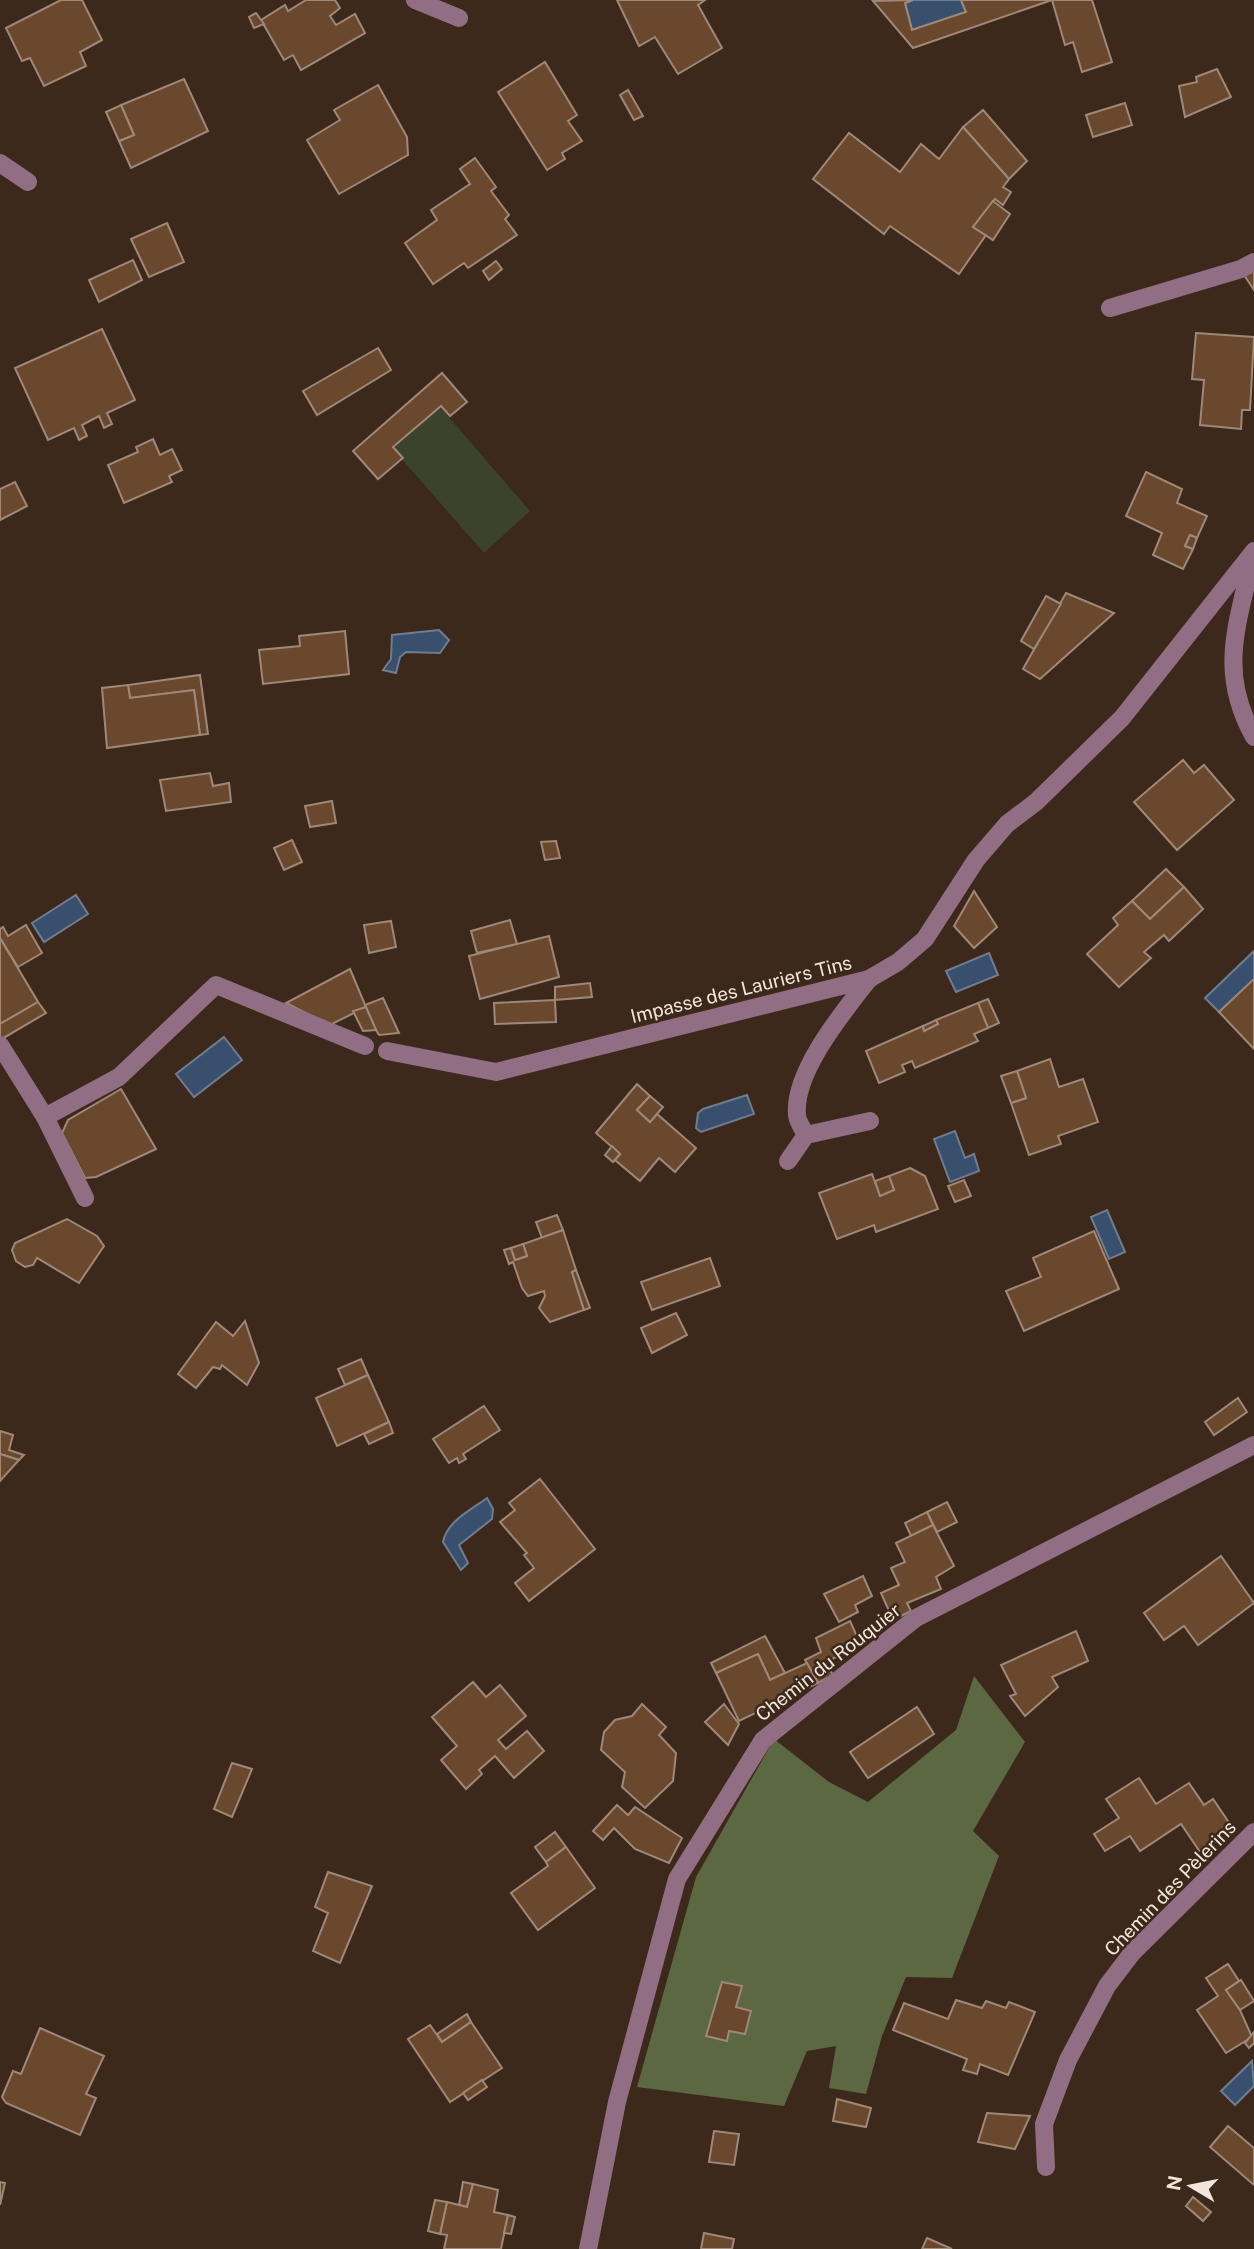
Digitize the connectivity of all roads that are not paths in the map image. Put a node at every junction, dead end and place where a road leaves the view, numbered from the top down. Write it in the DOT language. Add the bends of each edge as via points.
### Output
graph roads {
  1 [pos="415,0"];
  2 [pos="459,19"];
  3 [pos="0,163"];
  4 [pos="28,182"];
  5 [pos="1254,262"];
  6 [pos="1110,307"];
  7 [pos="1254,552"];
  8 [pos="1254,737"];
  9 [pos="869,979"];
  10 [pos="0,1045"];
  11 [pos="365,1046"];
  12 [pos="387,1051"];
  13 [pos="45,1117"];
  14 [pos="870,1121"];
  15 [pos="806,1135"];
  16 [pos="788,1161"];
  17 [pos="85,1198"];
  18 [pos="1254,1445"];
  19 [pos="1254,1832"];
  20 [pos="1046,2167"];
  21 [pos="588,2249"];
  1 -- 2 [label="street"];
  3 -- 4 [label="street"];
  5 -- 6 [label="street"];
  7 -- 8 [label="street, Impasse des Lauriers Tins" via="1231,656 1235,691"];
  7 -- 9 [label="street, Impasse des Lauriers Tins" via="1122,718 1007,824 976,860 925,939"];
  9 -- 12 [label="street, Impasse des Lauriers Tins" via="496,1072"];
  9 -- 15 [label="street" via="828,1031 804,1077 797,1115"];
  10 -- 13 [label="street"];
  11 -- 13 [label="street" via="216,985 119,1077"];
  13 -- 17 [label="street"];
  14 -- 15 [label="street"];
  15 -- 16 [label="street"];
  18 -- 21 [label="street, Chemin du Rouquier" via="916,1618 763,1740 677,1879 617,2102"];
  19 -- 20 [label="street, Chemin des Pèlerins" via="1132,1953 1107,1986 1068,2060 1044,2124"];
}
